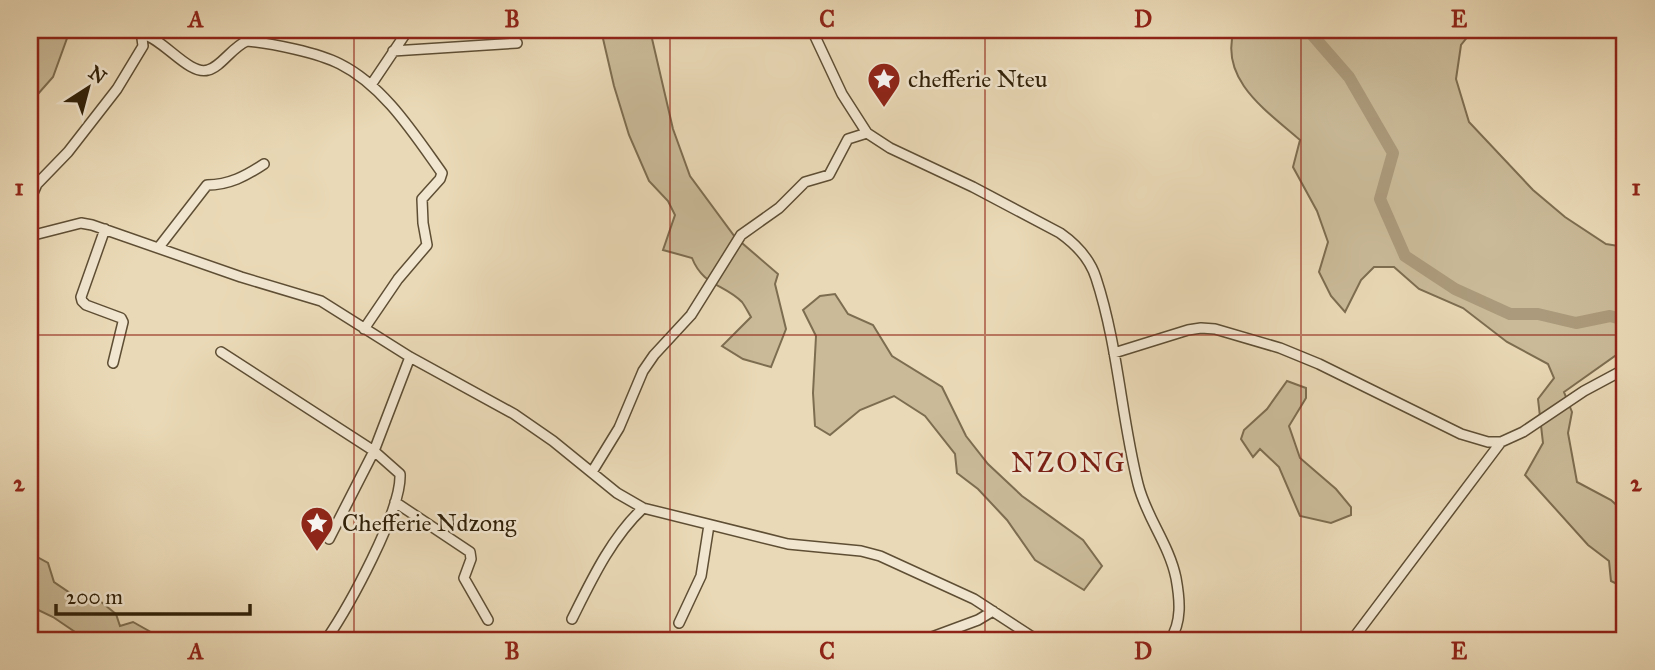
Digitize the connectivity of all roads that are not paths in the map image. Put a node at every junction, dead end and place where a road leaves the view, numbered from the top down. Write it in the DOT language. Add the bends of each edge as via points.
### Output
graph roads {
  1 [pos="408,30"];
  2 [pos="812,30"];
  3 [pos="142,32"];
  4 [pos="517,43"];
  5 [pos="393,51"];
  6 [pos="371,85"];
  7 [pos="867,133"];
  8 [pos="264,164"];
  9 [pos="30,200"];
  10 [pos="105,229"];
  11 [pos="30,236"];
  12 [pos="159,247"];
  13 [pos="364,329"];
  14 [pos="221,352"];
  15 [pos="1114,353"];
  16 [pos="410,357"];
  17 [pos="113,363"];
  18 [pos="1625,369"];
  19 [pos="1501,442"];
  20 [pos="374,450"];
  21 [pos="592,472"];
  22 [pos="395,502"];
  23 [pos="643,508"];
  24 [pos="709,525"];
  25 [pos="329,539"];
  26 [pos="993,611"];
  27 [pos="572,619"];
  28 [pos="488,620"];
  29 [pos="680,622"];
  30 [pos="326,640"];
  31 [pos="924,640"];
  32 [pos="1037,640"];
  33 [pos="1170,640"];
  34 [pos="1219,640"];
  35 [pos="1253,640"];
  36 [pos="1352,640"];
  1 -- 5 [label="street"];
  2 -- 7 [label="street" via="842,94"];
  3 -- 6 [label="street" via="203,71 211,70 247,41 327,58"];
  3 -- 9 [label="street" via="143,46 117,89 37,184"];
  4 -- 5 [label="street"];
  5 -- 6 [label="street"];
  6 -- 13 [label="street" via="412,131 442,176 422,199 428,245"];
  7 -- 15 [label="street" via="1072,241 1096,278"];
  7 -- 21 [label="street" via="848,139 829,175 805,182 741,235 691,316 643,370 619,428"];
  8 -- 12 [label="street" via="221,185 207,186"];
  10 -- 11 [label="street" via="80,223"];
  10 -- 12 [label="street"];
  10 -- 17 [label="street" via="81,297 86,305 121,318"];
  12 -- 13 [label="street" via="321,301"];
  13 -- 16 [label="street"];
  14 -- 20 [label="street"];
  15 -- 19 [label="street" via="1188,330 1215,329 1318,364 1461,434"];
  15 -- 33 [label="street" via="1138,484 1176,577 1179,620"];
  16 -- 20 [label="street"];
  16 -- 21 [label="street" via="514,414"];
  18 -- 19 [label="street"];
  19 -- 36 [label="street"];
  20 -- 22 [label="street" via="400,474"];
  20 -- 25 [label="street"];
  21 -- 23 [label="street"];
  22 -- 28 [label="street" via="470,552 464,578"];
  22 -- 30 [label="street" via="360,584"];
  23 -- 24 [label="street"];
  23 -- 27 [label="street" via="612,546"];
  24 -- 26 [label="street" via="788,544 880,556"];
  24 -- 29 [label="street" via="701,576"];
  26 -- 31 [label="street"];
  26 -- 32 [label="street"];
  34 -- 35 [label="street"];
}
